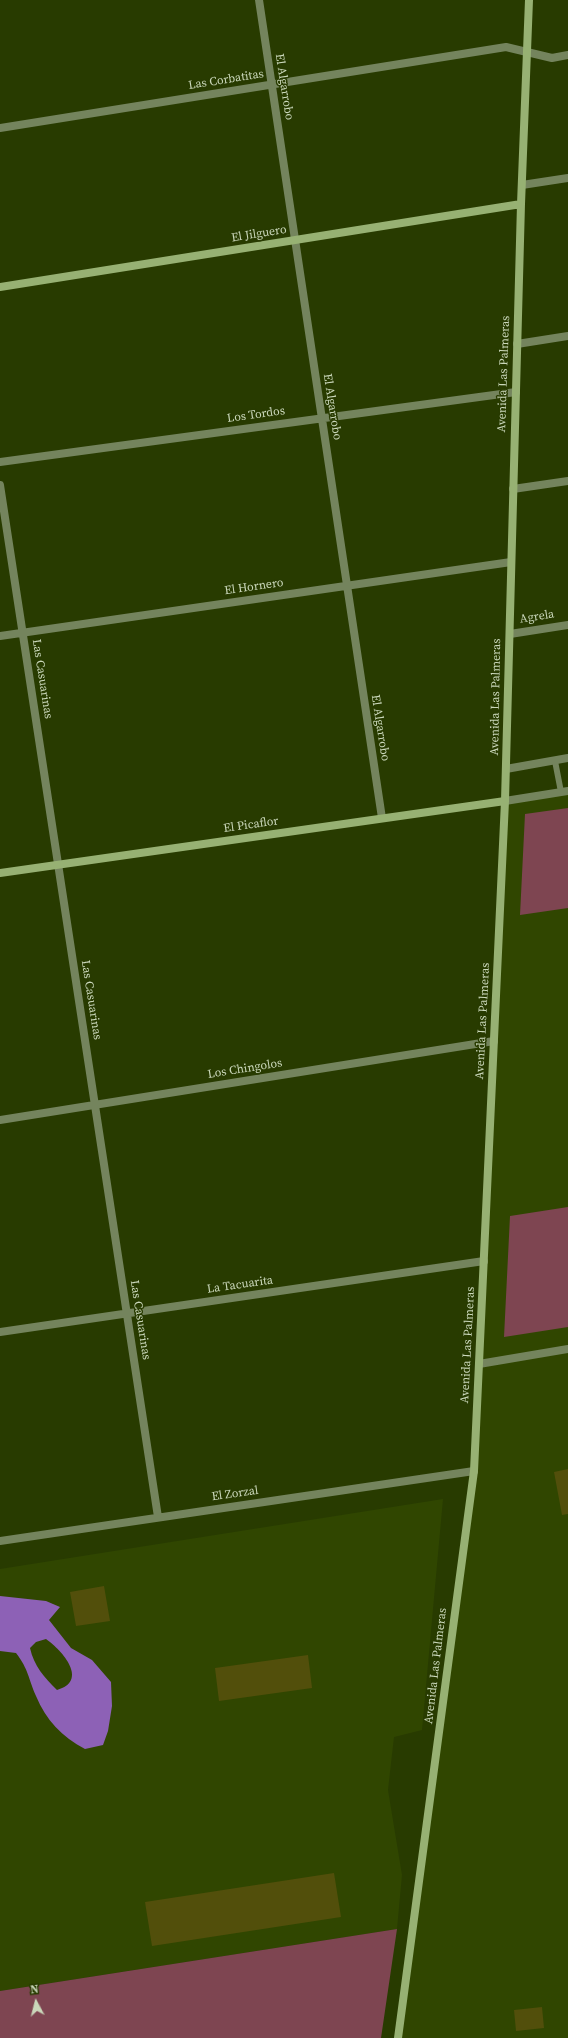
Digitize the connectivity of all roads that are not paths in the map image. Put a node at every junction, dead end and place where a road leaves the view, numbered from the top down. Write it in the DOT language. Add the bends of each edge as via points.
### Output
graph roads {
  1 [pos="259,0"];
  2 [pos="529,0"];
  3 [pos="527,53"];
  4 [pos="568,56"];
  5 [pos="271,85"];
  6 [pos="0,128"];
  7 [pos="568,178"];
  8 [pos="522,185"];
  9 [pos="521,204"];
  10 [pos="295,240"];
  11 [pos="0,287"];
  12 [pos="568,336"];
  13 [pos="517,344"];
  14 [pos="516,392"];
  15 [pos="322,419"];
  16 [pos="0,462"];
  17 [pos="568,481"];
  18 [pos="0,485"];
  19 [pos="513,489"];
  20 [pos="512,562"];
  21 [pos="347,586"];
  22 [pos="568,625"];
  23 [pos="23,633"];
  24 [pos="510,634"];
  25 [pos="0,636"];
  26 [pos="568,758"];
  27 [pos="555,760"];
  28 [pos="506,769"];
  29 [pos="564,791"];
  30 [pos="505,801"];
  31 [pos="382,818"];
  32 [pos="58,865"];
  33 [pos="0,873"];
  34 [pos="494,1041"];
  35 [pos="95,1104"];
  36 [pos="0,1120"];
  37 [pos="484,1261"];
  38 [pos="127,1314"];
  39 [pos="0,1332"];
  40 [pos="568,1349"];
  41 [pos="479,1364"];
  42 [pos="474,1471"];
  43 [pos="158,1517"];
  44 [pos="0,1541"];
  45 [pos="398,2038"];
  1 -- 5 [label="street, El Algarrobo"];
  2 -- 3 [label="main road, Avenida Las Palmeras"];
  3 -- 4 [label="street, Las Corbatitas" via="552,58"];
  3 -- 5 [label="street, Las Corbatitas" via="506,47"];
  3 -- 8 [label="main road, Avenida Las Palmeras"];
  5 -- 6 [label="street, Las Corbatitas"];
  5 -- 10 [label="street, El Algarrobo"];
  7 -- 8 [label="street"];
  8 -- 9 [label="main road, Avenida Las Palmeras"];
  9 -- 10 [label="main road, El Jilguero"];
  9 -- 13 [label="main road, Avenida Las Palmeras"];
  10 -- 11 [label="main road, El Jilguero"];
  10 -- 15 [label="street, El Algarrobo"];
  12 -- 13 [label="street"];
  13 -- 14 [label="main road, Avenida Las Palmeras"];
  14 -- 15 [label="street, Los Tordos"];
  14 -- 19 [label="main road, Avenida Las Palmeras"];
  15 -- 16 [label="street, Los Tordos"];
  15 -- 21 [label="street, El Algarrobo"];
  17 -- 19 [label="street"];
  18 -- 23 [label="street, Las Casuarinas"];
  19 -- 20 [label="main road, Avenida Las Palmeras"];
  20 -- 21 [label="street, El Hornero"];
  20 -- 24 [label="main road, Avenida Las Palmeras"];
  21 -- 23 [label="street, El Hornero"];
  21 -- 31 [label="street, El Algarrobo"];
  22 -- 24 [label="street, Agrela"];
  23 -- 25 [label="street, El Hornero"];
  23 -- 32 [label="street, Las Casuarinas"];
  24 -- 28 [label="main road, Avenida Las Palmeras"];
  26 -- 27 [label="street"];
  27 -- 28 [label="street"];
  27 -- 29 [label="lane"];
  28 -- 30 [label="main road, Avenida Las Palmeras"];
  29 -- 30 [label="street"];
  30 -- 31 [label="main road, El Picaflor"];
  30 -- 34 [label="main road, Avenida Las Palmeras"];
  31 -- 32 [label="main road, El Picaflor"];
  32 -- 33 [label="main road, El Picaflor"];
  32 -- 35 [label="street, Las Casuarinas"];
  34 -- 35 [label="street, Los Chingolos"];
  34 -- 37 [label="main road, Avenida Las Palmeras"];
  35 -- 36 [label="street, Los Chingolos"];
  35 -- 38 [label="street, Las Casuarinas"];
  37 -- 38 [label="street, La Tacuarita"];
  37 -- 41 [label="main road, Avenida Las Palmeras"];
  38 -- 39 [label="street, La Tacuarita"];
  38 -- 43 [label="street, Las Casuarinas"];
  40 -- 41 [label="street"];
  41 -- 42 [label="main road, Avenida Las Palmeras"];
  42 -- 43 [label="street, El Zorzal"];
  42 -- 45 [label="main road, Avenida Las Palmeras"];
  43 -- 44 [label="street, El Zorzal"];
}
